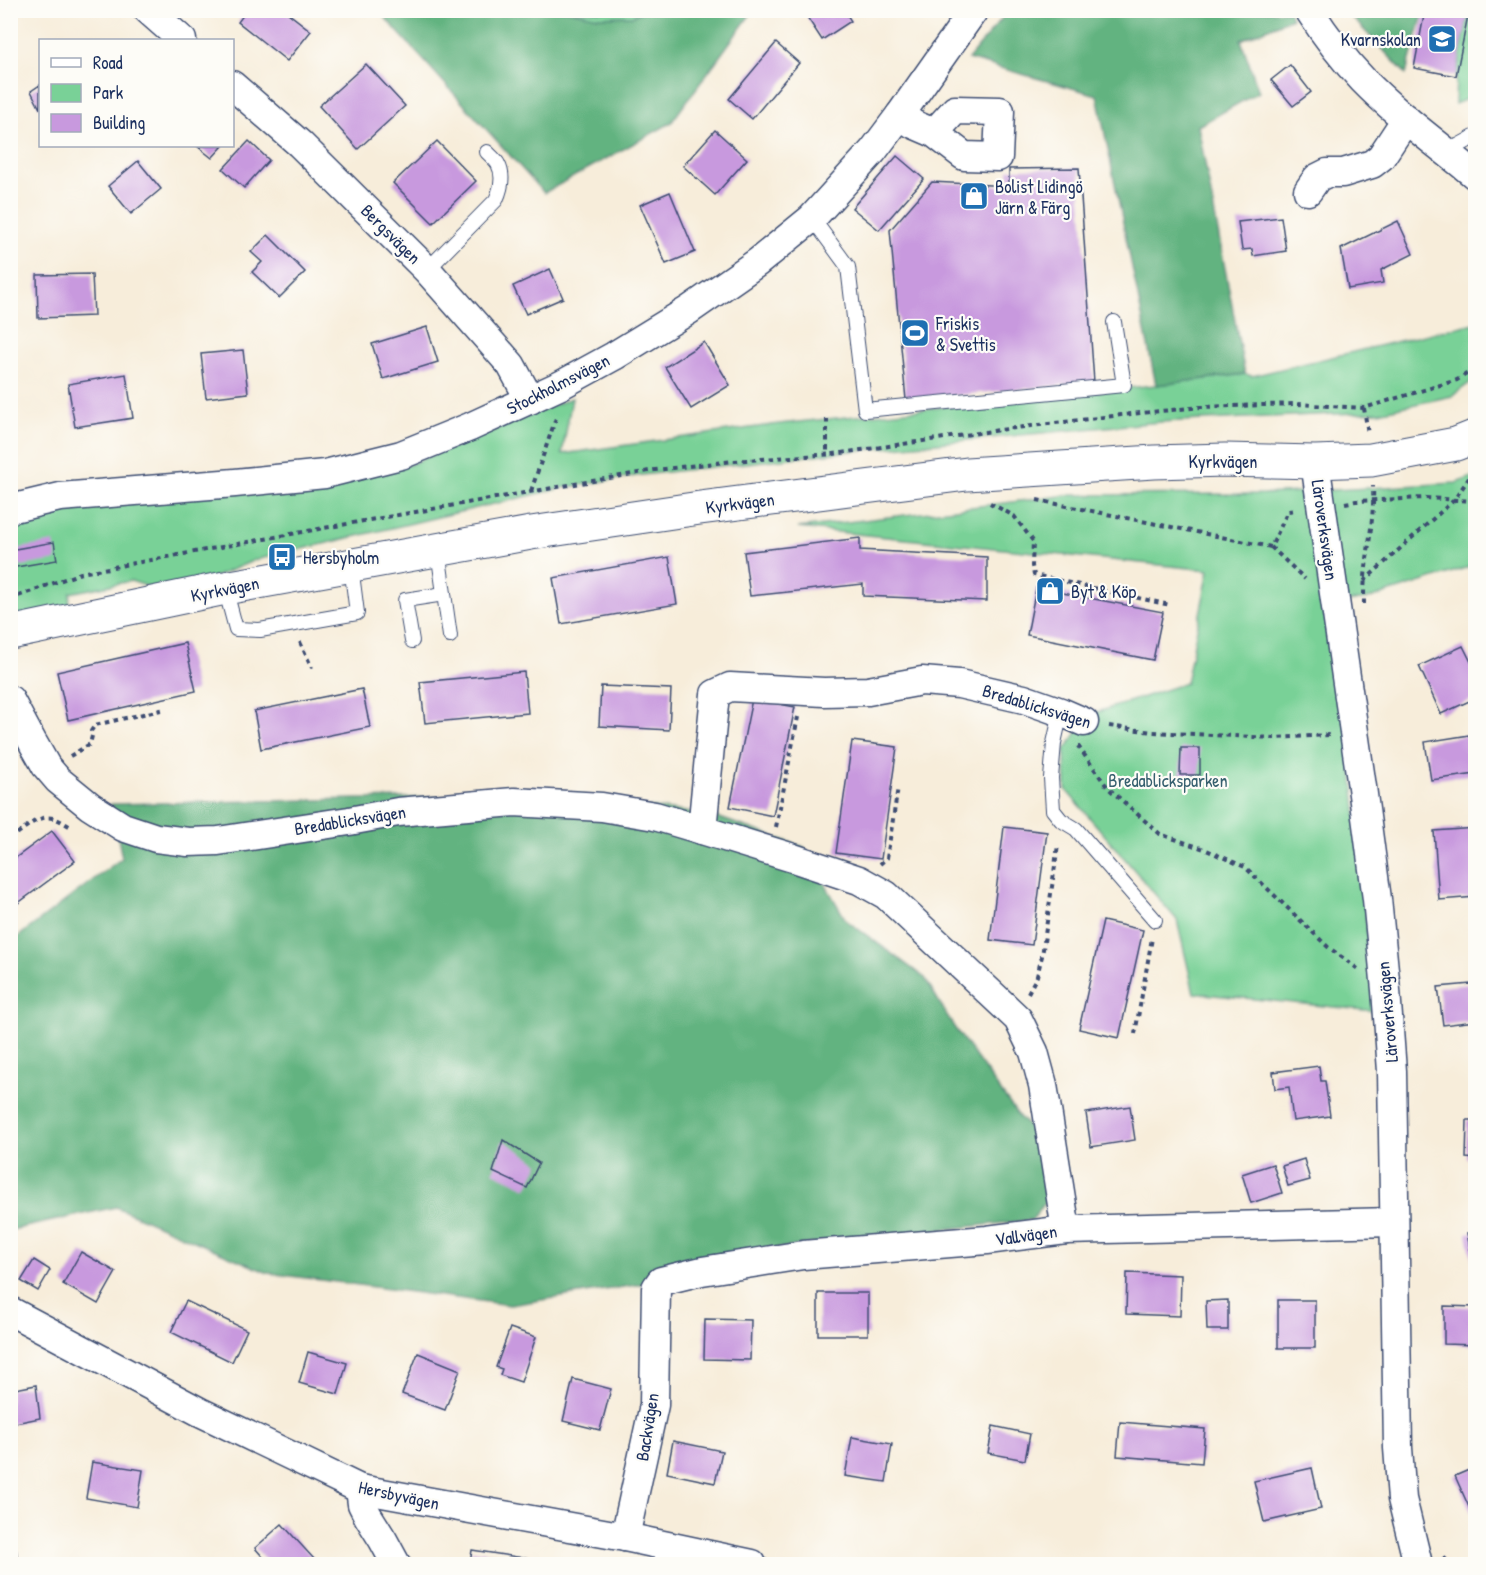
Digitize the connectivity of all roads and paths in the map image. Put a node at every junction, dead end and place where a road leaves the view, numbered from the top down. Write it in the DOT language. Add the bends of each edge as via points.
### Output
graph roads {
  1 [pos="148,10"];
  2 [pos="974,10"];
  3 [pos="1309,10"];
  4 [pos="181,39"];
  5 [pos="234,87"];
  6 [pos="900,115"];
  7 [pos="1406,119"];
  8 [pos="934,133"];
  9 [pos="1476,136"];
  10 [pos="487,152"];
  11 [pos="1447,152"];
  12 [pos="1476,176"];
  13 [pos="1308,190"];
  14 [pos="812,218"];
  15 [pos="427,270"];
  16 [pos="1114,322"];
  17 [pos="1476,368"];
  18 [pos="530,400"];
  19 [pos="559,408"];
  20 [pos="827,419"];
  21 [pos="1476,436"];
  22 [pos="834,454"];
  23 [pos="827,455"];
  24 [pos="1315,462"];
  25 [pos="1469,478"];
  26 [pos="531,491"];
  27 [pos="838,491"];
  28 [pos="1454,500"];
  29 [pos="1031,501"];
  30 [pos="1476,501"];
  31 [pos="1000,502"];
  32 [pos="1321,507"];
  33 [pos="10,509"];
  34 [pos="438,551"];
  35 [pos="351,566"];
  36 [pos="1364,582"];
  37 [pos="225,588"];
  38 [pos="444,594"];
  39 [pos="10,599"];
  40 [pos="1170,604"];
  41 [pos="10,633"];
  42 [pos="450,636"];
  43 [pos="412,641"];
  44 [pos="10,700"];
  45 [pos="165,709"];
  46 [pos="1071,716"];
  47 [pos="798,717"];
  48 [pos="1353,732"];
  49 [pos="22,747"];
  50 [pos="50,770"];
  51 [pos="898,787"];
  52 [pos="74,828"];
  53 [pos="702,830"];
  54 [pos="10,839"];
  55 [pos="1058,845"];
  56 [pos="771,851"];
  57 [pos="864,883"];
  58 [pos="1155,920"];
  59 [pos="1386,990"];
  60 [pos="1018,1018"];
  61 [pos="1135,1034"];
  62 [pos="1394,1222"];
  63 [pos="1065,1230"];
  64 [pos="661,1281"];
  65 [pos="10,1311"];
  66 [pos="360,1489"];
  67 [pos="625,1537"];
  68 [pos="396,1564"];
  69 [pos="752,1564"];
  70 [pos="1418,1564"];
  1 -- 4 [label="street"];
  2 -- 6 [label="street, Stockholmsvägen"];
  3 -- 7 [label="street" via="1327,39 1363,80"];
  5 -- 15 [label="street, Bergsvägen" via="300,144"];
  6 -- 8 [label="street"];
  6 -- 14 [label="street, Stockholmsvägen"];
  7 -- 11 [label="street"];
  7 -- 13 [label="street" via="1372,164 1327,173"];
  9 -- 11 [label="lane"];
  10 -- 15 [label="lane" via="498,164 501,176 502,188 496,200"];
  11 -- 12 [label="street"];
  14 -- 16 [label="lane" via="848,267 865,410 1124,385"];
  14 -- 18 [label="street, Stockholmsvägen" via="689,310 615,356"];
  15 -- 18 [label="street, Bergsvägen" via="512,365"];
  17 -- 22 [label="path" via="1457,380 1364,408 1296,404 1201,407"];
  18 -- 33 [label="street, Stockholmsvägen" via="401,455 325,474 60,497"];
  19 -- 26 [label="path"];
  20 -- 23 [label="path"];
  21 -- 24 [label="street, Kyrkvägen" via="1456,444 1371,460"];
  22 -- 23 [label="path"];
  22 -- 27 [label="path"];
  23 -- 26 [label="path" via="655,470"];
  24 -- 27 [label="street, Kyrkvägen" via="1225,460 1077,466 967,474"];
  24 -- 32 [label="street, Läroverksvägen"];
  25 -- 28 [label="path"];
  26 -- 39 [label="path" via="81,573"];
  27 -- 34 [label="street, Kyrkvägen" via="700,507"];
  28 -- 30 [label="path"];
  28 -- 32 [label="path" via="1373,500"];
  28 -- 36 [label="path"];
  29 -- 32 [label="path" via="1271,547 1288,511"];
  31 -- 40 [label="path" via="990,503 1014,516 1033,541 1034,575"];
  32 -- 48 [label="street, Läroverksvägen"];
  34 -- 35 [label="street, Kyrkvägen"];
  34 -- 38 [label="lane"];
  35 -- 37 [label="street, Kyrkvägen"];
  35 -- 37 [label="lane" via="357,613 260,630 236,629"];
  37 -- 41 [label="street, Kyrkvägen"];
  38 -- 42 [label="lane"];
  38 -- 43 [label="lane" via="405,600"];
  44 -- 49 [label="street, Bredablicksvägen"];
  45 -- 50 [label="path" via="95,725 90,744"];
  46 -- 48 [label="path, Bredablicksvägen" via="1152,732 1274,738"];
  46 -- 53 [label="street, Bredablicksvägen" via="1024,699 959,684 922,681 868,691 824,692 730,687 715,694"];
  46 -- 58 [label="lane" via="1054,743 1053,810 1076,829"];
  46 -- 59 [label="path" via="1073,739 1108,788 1160,834 1245,867 1328,947"];
  47 -- 56 [label="path"];
  48 -- 59 [label="street, Läroverksvägen"];
  49 -- 50 [label="street, Bredablicksvägen"];
  50 -- 53 [label="street, Bredablicksvägen" via="90,806 123,827 156,838 188,842 218,841 398,812 514,802 602,807 655,816"];
  51 -- 57 [label="path" via="887,858"];
  52 -- 54 [label="path" via="55,819 39,819"];
  53 -- 56 [label="street, Bredablicksvägen"];
  55 -- 60 [label="path" via="1042,956"];
  56 -- 57 [label="street, Bredablicksvägen"];
  57 -- 60 [label="street, Bredablicksvägen" via="886,895"];
  58 -- 61 [label="path"];
  59 -- 62 [label="street, Läroverksvägen" via="1392,1071"];
  60 -- 63 [label="street, Bredablicksvägen" via="1034,1052 1043,1085"];
  62 -- 63 [label="street, Vallvägen"];
  62 -- 70 [label="street, Läroverksvägen" via="1398,1448 1402,1499"];
  63 -- 64 [label="street, Vallvägen" via="803,1255 702,1270"];
  64 -- 67 [label="street, Backvägen" via="656,1288 654,1405"];
  65 -- 66 [label="street, Hersbyvägen" via="200,1412"];
  66 -- 67 [label="street, Hersbyvägen"];
  66 -- 68 [label="street" via="362,1504"];
  67 -- 69 [label="street, Hersbyvägen"];
}
